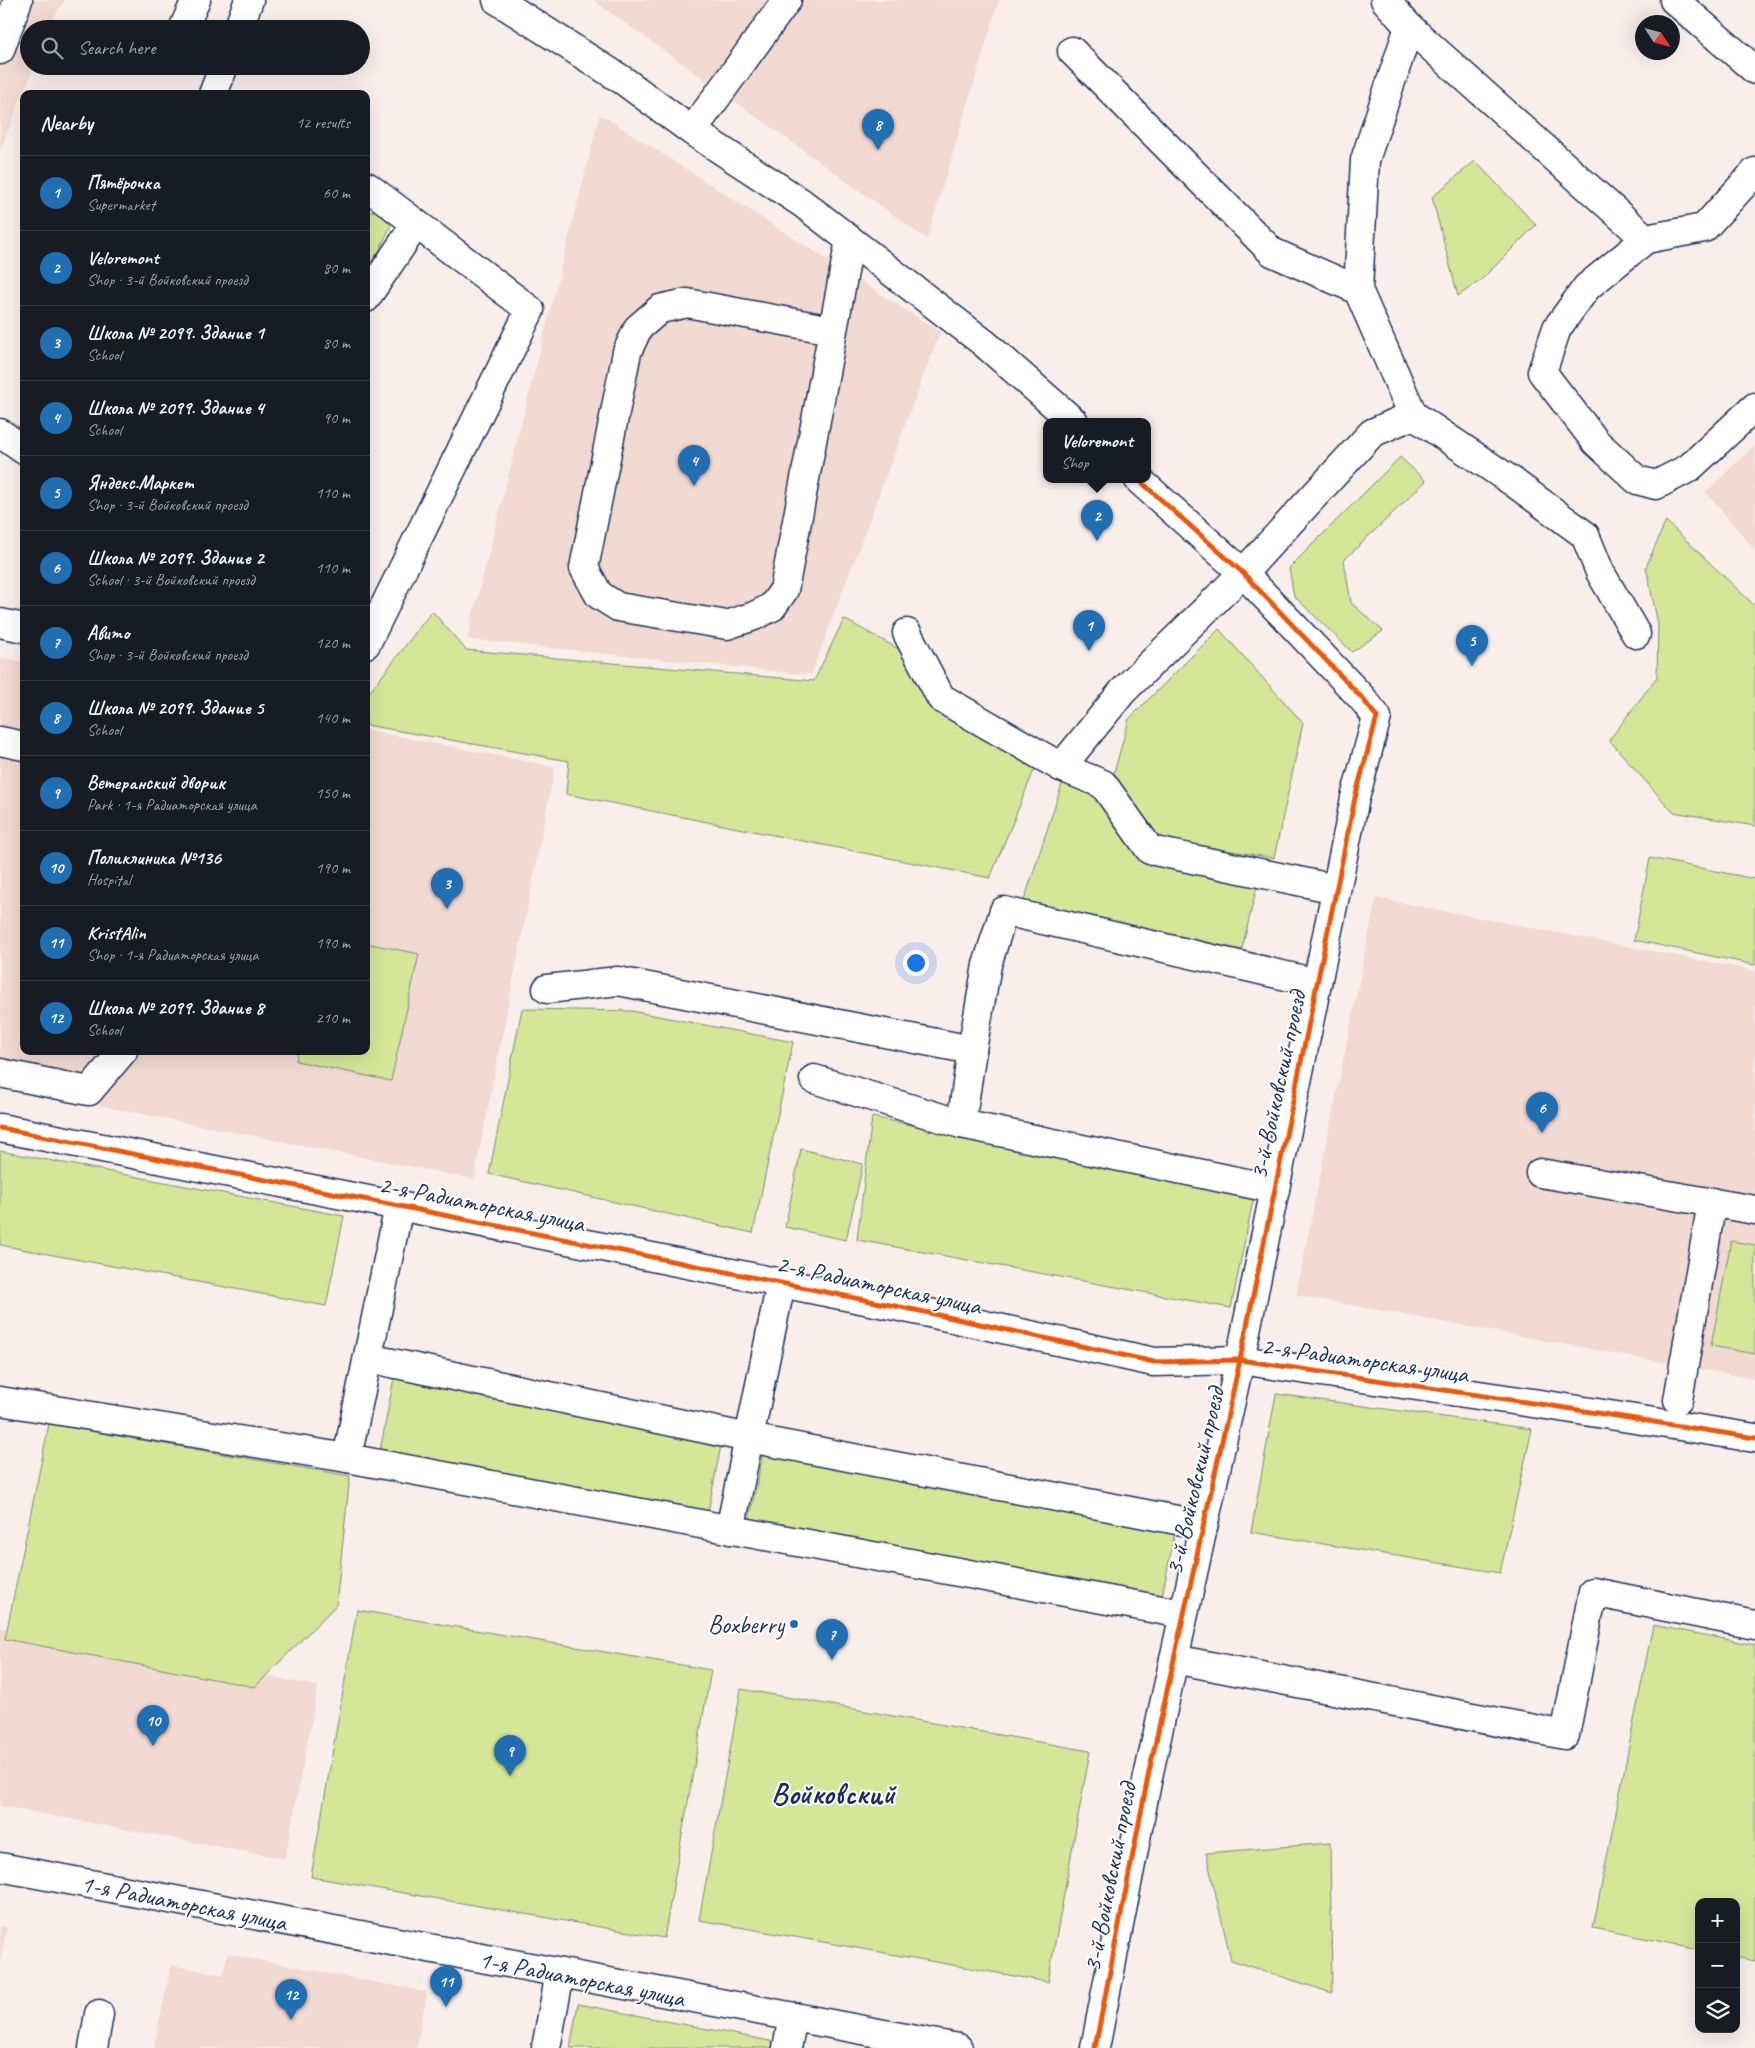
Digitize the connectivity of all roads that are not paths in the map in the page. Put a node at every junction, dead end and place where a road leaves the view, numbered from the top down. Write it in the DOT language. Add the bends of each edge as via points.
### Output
graph roads {
  1 [pos="18,0"];
  2 [pos="196,0"];
  3 [pos="249,0"];
  4 [pos="496,0"];
  5 [pos="787,0"];
  6 [pos="1385,0"];
  7 [pos="1674,0"];
  8 [pos="187,20"];
  9 [pos="241,20"];
  10 [pos="1408,27"];
  11 [pos="0,49"];
  12 [pos="1072,51"];
  13 [pos="1755,70"];
  14 [pos="220,75"];
  15 [pos="215,90"];
  16 [pos="692,131"];
  17 [pos="1755,172"];
  18 [pos="370,189"];
  19 [pos="416,224"];
  20 [pos="1646,239"];
  21 [pos="850,240"];
  22 [pos="1358,290"];
  23 [pos="370,292"];
  24 [pos="832,330"];
  25 [pos="1755,407"];
  26 [pos="1413,415"];
  27 [pos="1069,418"];
  28 [pos="0,433"];
  29 [pos="20,447"];
  30 [pos="1142,483"];
  31 [pos="1243,573"];
  32 [pos="0,623"];
  33 [pos="20,627"];
  34 [pos="907,633"];
  35 [pos="1636,634"];
  36 [pos="370,636"];
  37 [pos="0,741"];
  38 [pos="20,745"];
  39 [pos="1061,767"];
  40 [pos="1336,889"];
  41 [pos="1317,983"];
  42 [pos="547,989"];
  43 [pos="972,1050"];
  44 [pos="120,1055"];
  45 [pos="0,1073"];
  46 [pos="814,1079"];
  47 [pos="961,1124"];
  48 [pos="0,1128"];
  49 [pos="1540,1173"];
  50 [pos="1275,1190"];
  51 [pos="1712,1202"];
  52 [pos="400,1206"];
  53 [pos="1755,1210"];
  54 [pos="781,1283"];
  55 [pos="368,1358"];
  56 [pos="1240,1360"];
  57 [pos="1678,1400"];
  58 [pos="0,1402"];
  59 [pos="749,1438"];
  60 [pos="1755,1438"];
  61 [pos="347,1458"];
  62 [pos="1202,1526"];
  63 [pos="730,1530"];
  64 [pos="1183,1614"];
  65 [pos="1755,1625"];
  66 [pos="1174,1659"];
  67 [pos="0,1867"];
  68 [pos="560,1973"];
  69 [pos="99,2014"];
  70 [pos="793,2017"];
  71 [pos="93,2048"];
  72 [pos="546,2048"];
  73 [pos="787,2048"];
  74 [pos="958,2048"];
  75 [pos="1095,2048"];
  1 -- 11 [label="street"];
  2 -- 8 [label="street"];
  3 -- 9 [label="street"];
  4 -- 16 [label="street" via="624,81"];
  5 -- 16 [label="street"];
  6 -- 10 [label="street"];
  7 -- 13 [label="street"];
  10 -- 20 [label="street"];
  10 -- 22 [label="street" via="1365,160"];
  12 -- 22 [label="street" via="1272,252"];
  14 -- 15 [label="street"];
  16 -- 21 [label="street" via="802,203"];
  17 -- 20 [label="street" via="1704,228"];
  18 -- 19 [label="street"];
  19 -- 23 [label="street"];
  19 -- 36 [label="street" via="530,310"];
  20 -- 25 [label="street" via="1587,287 1557,328 1542,372 1596,442 1637,480 1656,485 1689,468"];
  21 -- 24 [label="street"];
  21 -- 27 [label="street" via="984,343"];
  22 -- 26 [label="street"];
  24 -- 24 [label="street" via="784,590 772,608 727,625 618,607 599,595 584,568 627,352 638,328 660,309 687,303"];
  26 -- 31 [label="street" via="1372,433"];
  26 -- 35 [label="street" via="1586,535 1600,572"];
  28 -- 29 [label="street"];
  30 -- 31 [label="street"];
  31 -- 39 [label="street" via="1123,691"];
  31 -- 40 [label="street, 3-й Войковский проезд" via="1378,717 1355,798"];
  32 -- 33 [label="street"];
  34 -- 39 [label="street" via="940,698"];
  37 -- 38 [label="street"];
  39 -- 40 [label="street" via="1103,784 1150,850"];
  40 -- 41 [label="street, 3-й Войковский проезд"];
  41 -- 43 [label="street" via="1004,911 987,965"];
  41 -- 50 [label="street, 3-й Войковский проезд"];
  42 -- 43 [label="street" via="618,981"];
  43 -- 47 [label="street"];
  44 -- 45 [label="street" via="89,1091"];
  46 -- 47 [label="street"];
  47 -- 50 [label="street"];
  48 -- 52 [label="street, 2-я Радиаторская улица"];
  49 -- 51 [label="street"];
  50 -- 56 [label="street, 3-й Войковский проезд"];
  51 -- 53 [label="street"];
  51 -- 57 [label="street"];
  52 -- 54 [label="street, 2-я Радиаторская улица"];
  52 -- 55 [label="street"];
  54 -- 56 [label="street, 2-я Радиаторская улица" via="1154,1362"];
  54 -- 59 [label="street"];
  55 -- 59 [label="street"];
  55 -- 61 [label="street"];
  56 -- 60 [label="street, 2-я Радиаторская улица"];
  56 -- 62 [label="street, 3-й Войковский проезд"];
  58 -- 61 [label="street"];
  59 -- 62 [label="street"];
  59 -- 63 [label="street"];
  61 -- 63 [label="street"];
  62 -- 64 [label="street, 3-й Войковский проезд"];
  63 -- 64 [label="street"];
  64 -- 66 [label="street, 3-й Войковский проезд"];
  65 -- 66 [label="street" via="1593,1592 1565,1734"];
  66 -- 75 [label="street, 3-й Войковский проезд"];
  67 -- 68 [label="street, 1-я Радиаторская улица"];
  68 -- 70 [label="street, 1-я Радиаторская улица"];
  68 -- 72 [label="street"];
  69 -- 71 [label="street"];
  70 -- 73 [label="street"];
  70 -- 74 [label="street, 1-я Радиаторская улица"];
}
